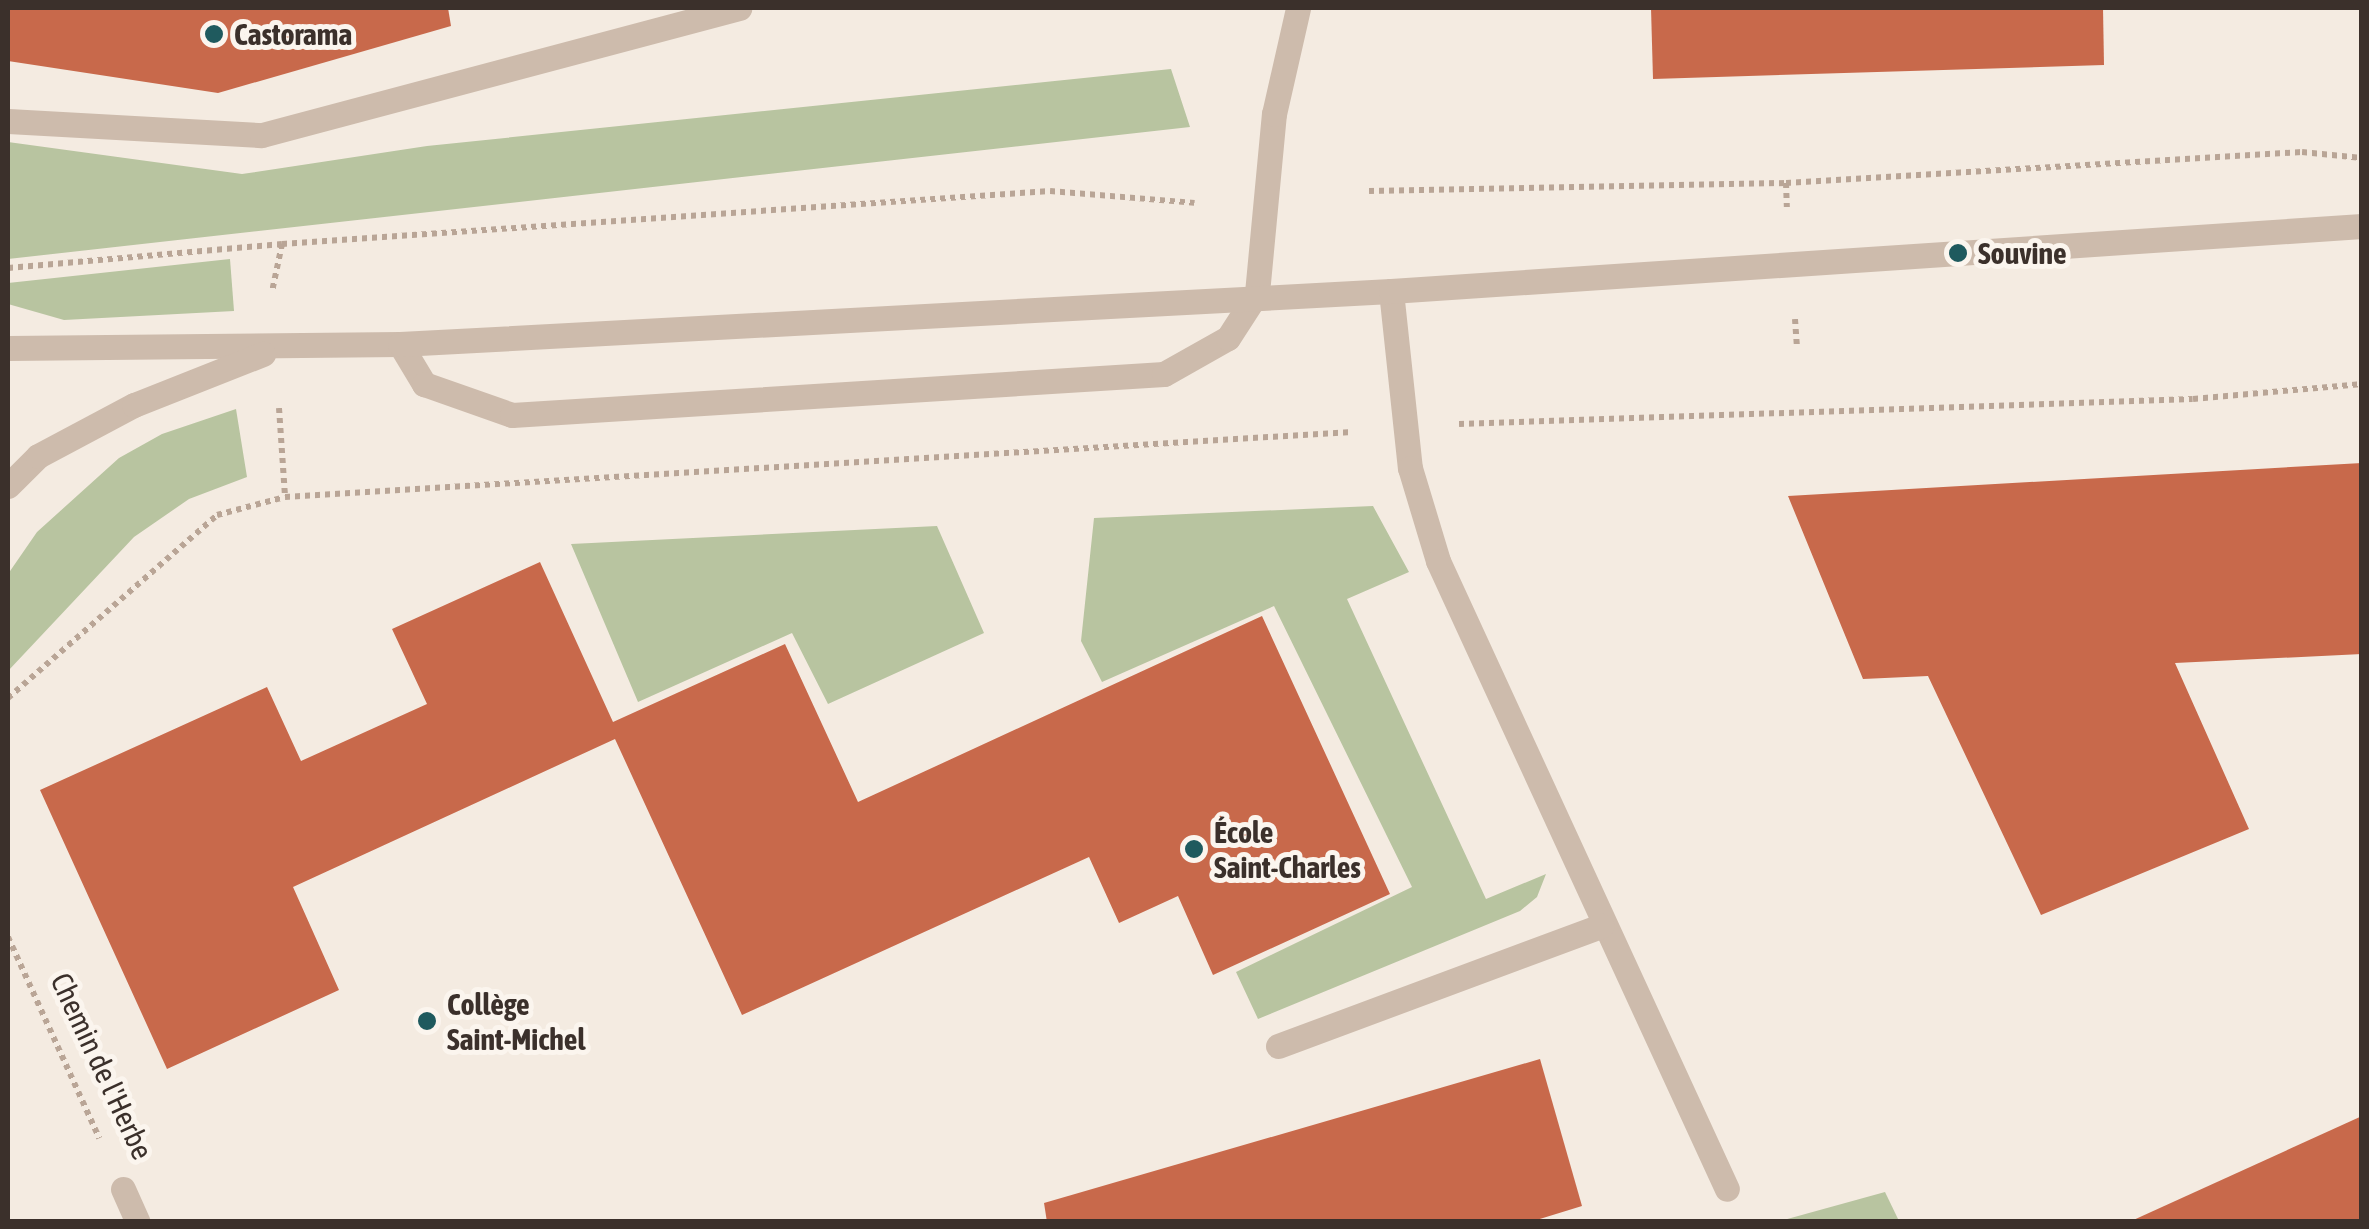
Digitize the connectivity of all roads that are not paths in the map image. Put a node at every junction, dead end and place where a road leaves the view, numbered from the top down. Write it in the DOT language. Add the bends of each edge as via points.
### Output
graph roads {
  1 [pos="739,8"];
  2 [pos="1298,8"];
  3 [pos="8,121"];
  4 [pos="2362,226"];
  5 [pos="1391,291"];
  6 [pos="1257,293"];
  7 [pos="400,344"];
  8 [pos="8,348"];
  9 [pos="275,348"];
  10 [pos="8,486"];
  11 [pos="1602,926"];
  12 [pos="1278,1046"];
  13 [pos="123,1189"];
  14 [pos="1727,1189"];
  15 [pos="138,1222"];
  1 -- 3 [label="street" via="262,135"];
  2 -- 6 [label="street" via="1274,114"];
  4 -- 5 [label="street"];
  5 -- 6 [label="street"];
  5 -- 11 [label="street" via="1410,468 1438,561"];
  6 -- 7 [label="street"];
  6 -- 7 [label="street" via="1228,338 1164,374 512,415 424,384"];
  7 -- 9 [label="street"];
  8 -- 9 [label="street"];
  9 -- 10 [label="street" via="134,405 38,456"];
  11 -- 12 [label="street"];
  11 -- 14 [label="street"];
  13 -- 15 [label="street, Chemin de l'Herbe"];
}
